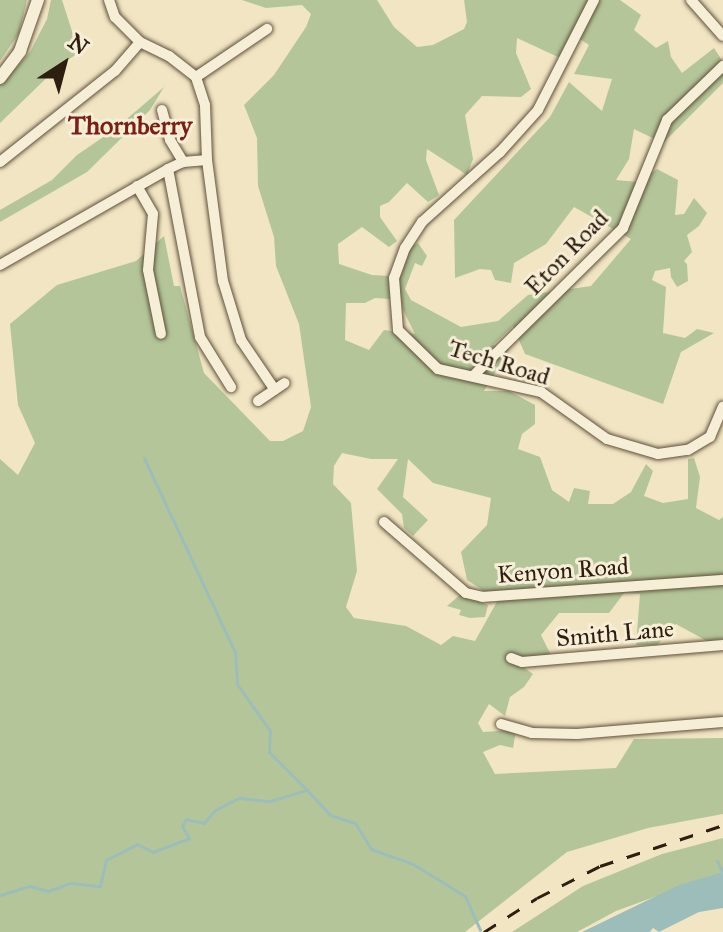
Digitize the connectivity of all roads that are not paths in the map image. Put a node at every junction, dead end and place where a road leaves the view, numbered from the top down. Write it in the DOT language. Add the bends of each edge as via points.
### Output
graph roads {
  1 [pos="38,0"];
  2 [pos="109,0"];
  3 [pos="594,0"];
  4 [pos="691,0"];
  5 [pos="267,29"];
  6 [pos="723,36"];
  7 [pos="140,42"];
  8 [pos="723,66"];
  9 [pos="196,77"];
  10 [pos="0,78"];
  11 [pos="162,110"];
  12 [pos="207,160"];
  13 [pos="0,162"];
  14 [pos="183,162"];
  15 [pos="168,169"];
  16 [pos="137,186"];
  17 [pos="0,265"];
  18 [pos="161,334"];
  19 [pos="473,376"];
  20 [pos="285,383"];
  21 [pos="231,387"];
  22 [pos="275,390"];
  23 [pos="258,401"];
  24 [pos="723,407"];
  25 [pos="384,522"];
  26 [pos="723,580"];
  27 [pos="723,645"];
  28 [pos="511,658"];
  29 [pos="723,722"];
  30 [pos="501,724"];
  1 -- 10 [label="street" via="20,51"];
  2 -- 7 [label="street" via="115,17"];
  3 -- 19 [label="street, Tech Road" via="538,110 422,222 394,278 398,330 438,369"];
  4 -- 6 [label="street"];
  5 -- 9 [label="street"];
  7 -- 9 [label="street"];
  7 -- 13 [label="street" via="115,71"];
  8 -- 19 [label="street, Eton Road" via="667,120 623,228"];
  9 -- 12 [label="street" via="205,105"];
  11 -- 14 [label="street"];
  12 -- 14 [label="street"];
  12 -- 22 [label="street" via="223,281 241,340"];
  14 -- 15 [label="street"];
  15 -- 16 [label="street"];
  15 -- 21 [label="street" via="200,337"];
  16 -- 17 [label="street"];
  16 -- 18 [label="street" via="153,214 148,270"];
  19 -- 24 [label="street, Tech Road" via="541,392 607,439 658,454 688,450 710,437"];
  20 -- 22 [label="street"];
  22 -- 23 [label="street"];
  25 -- 26 [label="street, Kenyon Road" via="466,593 483,597"];
  27 -- 28 [label="street, Smith Lane" via="522,662"];
  29 -- 30 [label="street" via="577,734 532,733"];
}
